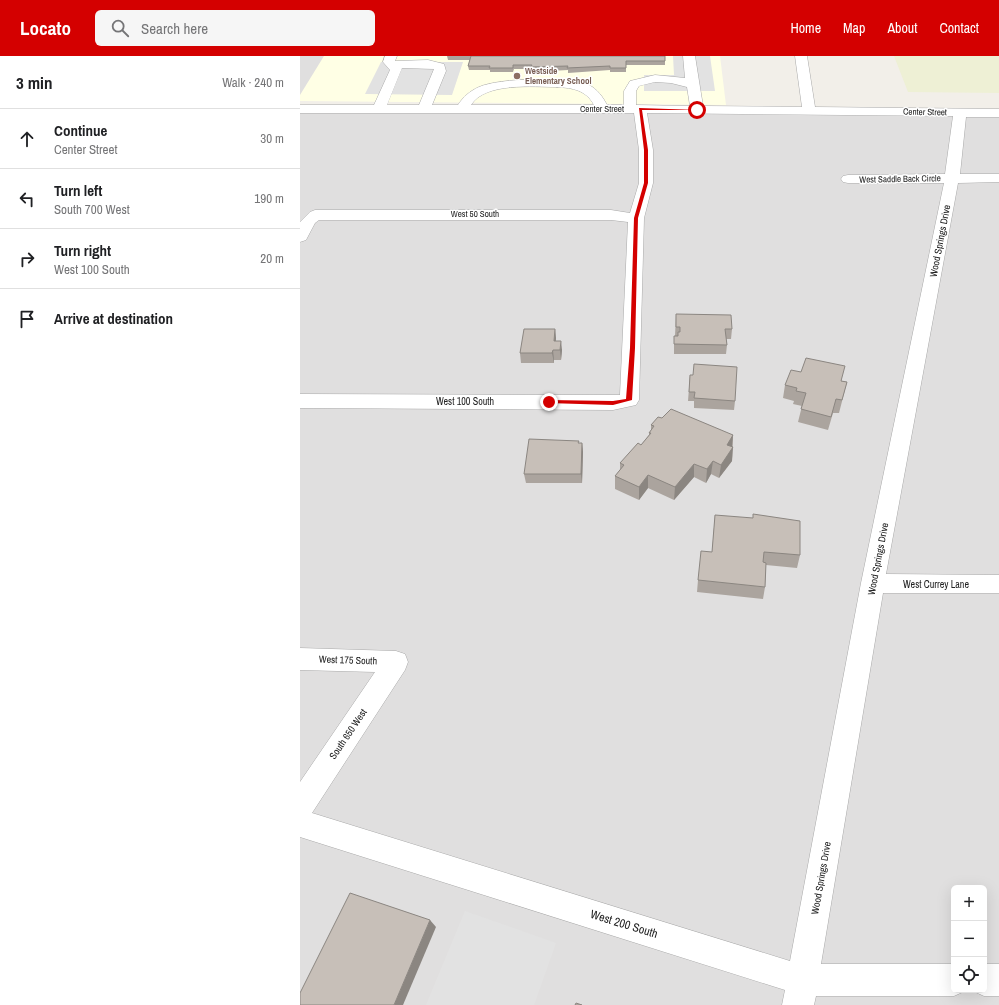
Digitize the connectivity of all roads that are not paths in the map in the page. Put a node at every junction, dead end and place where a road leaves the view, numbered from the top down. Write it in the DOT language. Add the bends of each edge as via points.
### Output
graph roads {
  1 [pos="690,56"];
  2 [pos="801,56"];
  3 [pos="391,60"];
  4 [pos="692,84"];
  5 [pos="379,108"];
  6 [pos="424,108"];
  7 [pos="300,109"];
  8 [pos="463,109"];
  9 [pos="603,109"];
  10 [pos="635,109"];
  11 [pos="697,110"];
  12 [pos="809,111"];
  13 [pos="960,113"];
  14 [pos="999,113"];
  15 [pos="952,178"];
  16 [pos="999,178"];
  17 [pos="848,179"];
  18 [pos="636,218"];
  19 [pos="300,237"];
  20 [pos="300,401"];
  21 [pos="873,584"];
  22 [pos="999,584"];
  23 [pos="300,659"];
  24 [pos="396,662"];
  25 [pos="300,806"];
  26 [pos="300,823"];
  27 [pos="951,980"];
  28 [pos="987,980"];
  29 [pos="999,980"];
  30 [pos="800,993"];
  1 -- 4 [label="street"];
  2 -- 12 [label="street"];
  3 -- 5 [label="street" via="396,69"];
  3 -- 6 [label="street" via="440,67"];
  4 -- 10 [label="street" via="674,80 638,82 631,88"];
  4 -- 11 [label="street"];
  5 -- 6 [label="street, Center Street"];
  5 -- 7 [label="street, Center Street"];
  6 -- 8 [label="street, Center Street"];
  8 -- 9 [label="street, Center Street"];
  8 -- 9 [label="street" via="468,98 488,87 570,85 585,88 598,99"];
  9 -- 10 [label="street, Center Street"];
  10 -- 11 [label="street, Center Street"];
  10 -- 18 [label="street" via="646,150 646,183"];
  11 -- 12 [label="street, Center Street"];
  12 -- 13 [label="street, Center Street"];
  13 -- 14 [label="street, Center Street"];
  13 -- 15 [label="street, Wood Springs Drive"];
  15 -- 16 [label="street, West Saddle Back Circle"];
  15 -- 17 [label="street, West Saddle Back Circle"];
  15 -- 21 [label="street, Wood Springs Drive"];
  18 -- 19 [label="street, West 50 South" via="603,215 315,215 308,220"];
  18 -- 20 [label="street, West 100 South" via="629,400 613,403"];
  21 -- 22 [label="street, West Currey Lane"];
  21 -- 30 [label="street, Wood Springs Drive"];
  23 -- 24 [label="street, West 175 South"];
  24 -- 25 [label="street, South 650 West"];
  26 -- 30 [label="street, West 200 South"];
  27 -- 30 [label="street, West 200 South"];
  28 -- 29 [label="street"];
}
